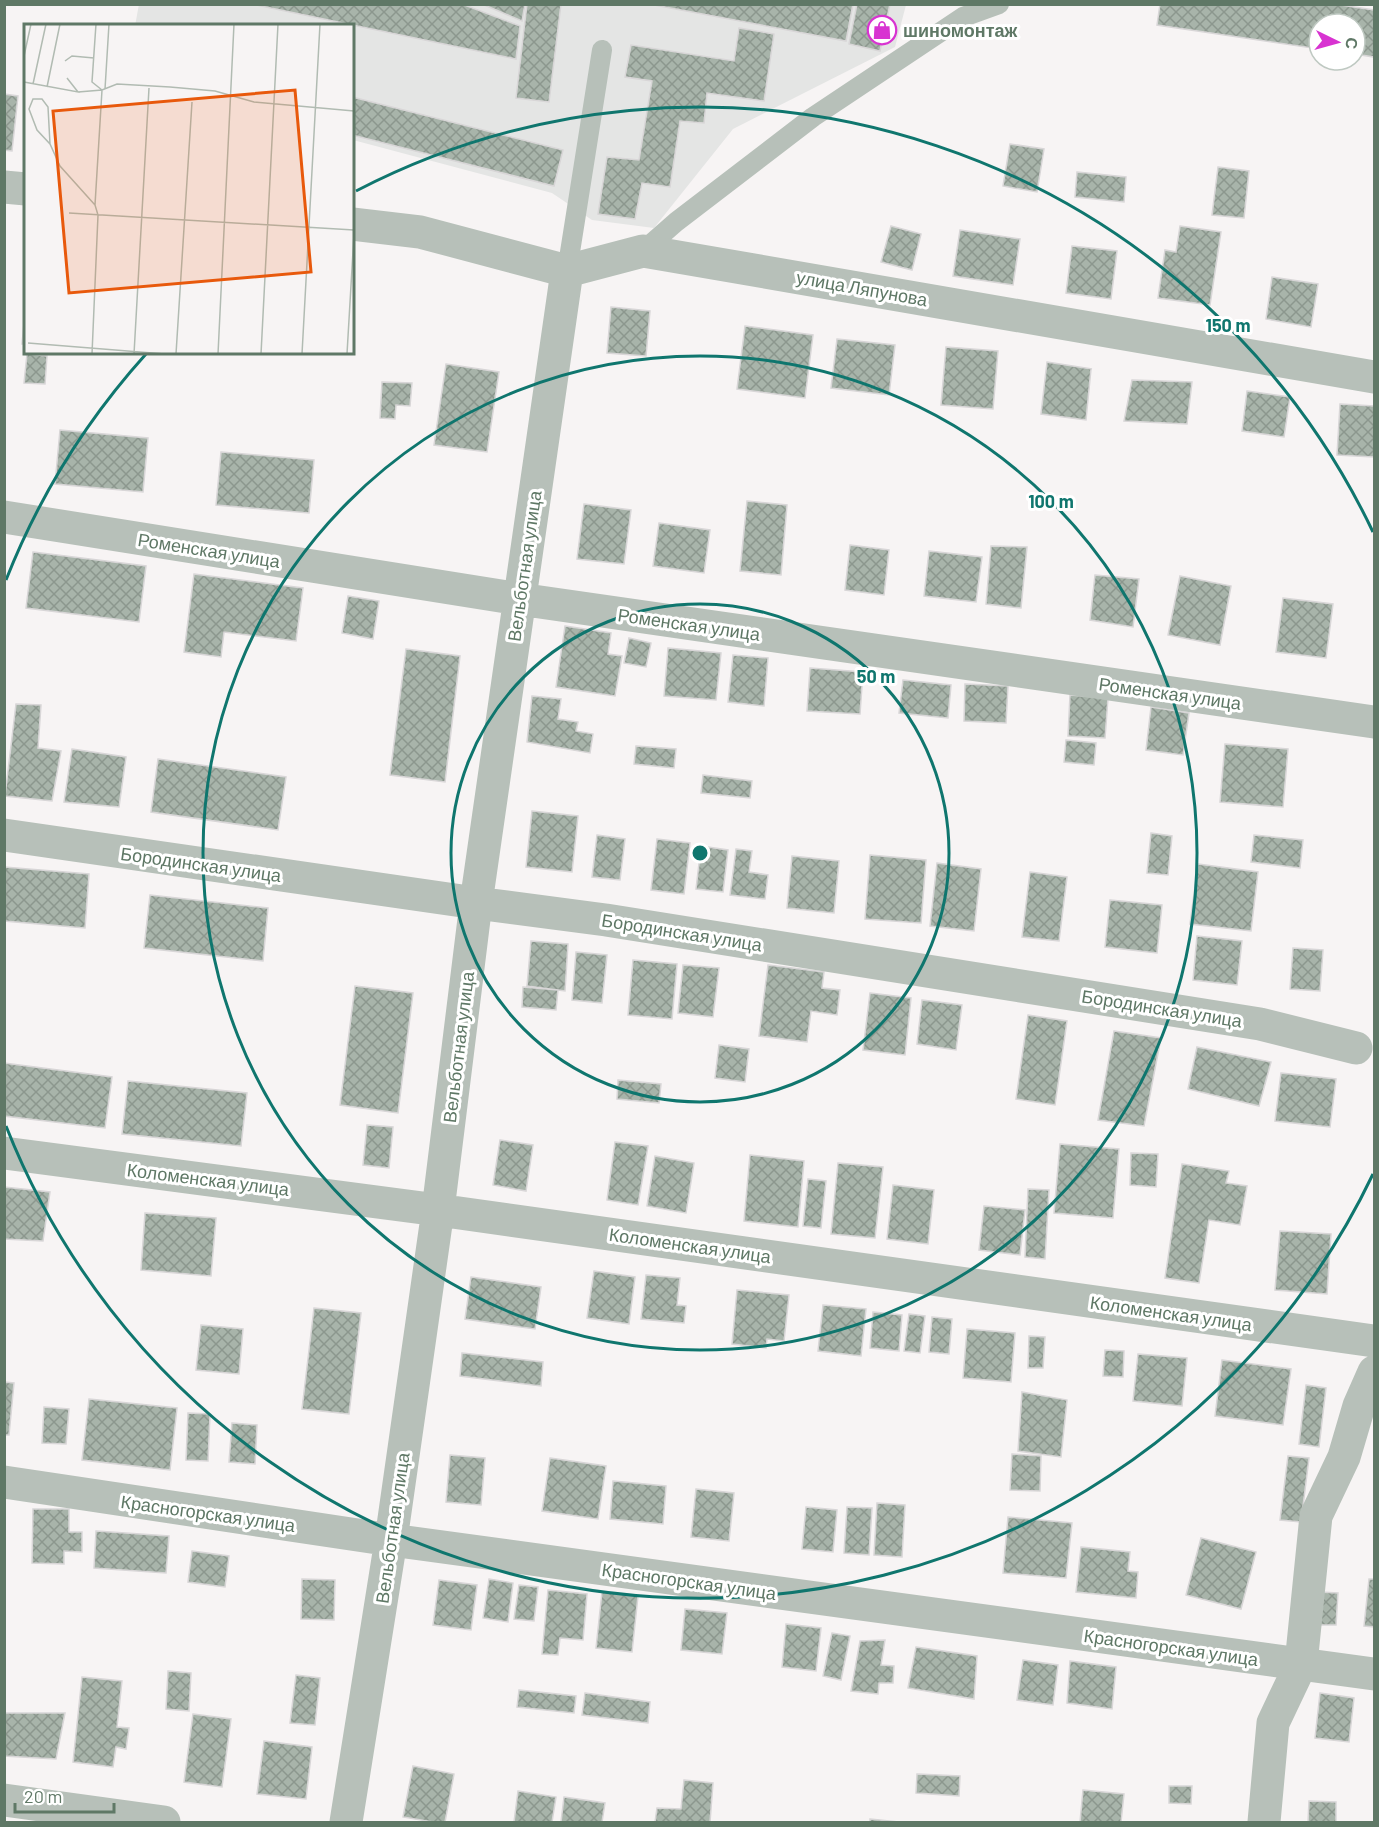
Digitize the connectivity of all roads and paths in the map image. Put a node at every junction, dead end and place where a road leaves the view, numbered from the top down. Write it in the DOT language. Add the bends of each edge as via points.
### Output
graph roads {
  1 [pos="999,4"];
  2 [pos="602,51"];
  3 [pos="4,187"];
  4 [pos="24,189"];
  5 [pos="354,224"];
  6 [pos="643,250"];
  7 [pos="567,271"];
  8 [pos="1374,376"];
  9 [pos="4,517"];
  10 [pos="519,599"];
  11 [pos="1374,722"];
  12 [pos="4,835"];
  13 [pos="476,903"];
  14 [pos="1356,1048"];
  15 [pos="4,1153"];
  16 [pos="438,1210"];
  17 [pos="1374,1341"];
  18 [pos="1374,1372"];
  19 [pos="4,1482"];
  20 [pos="391,1540"];
  21 [pos="1301,1665"];
  22 [pos="1374,1674"];
  23 [pos="4,1800"];
  24 [pos="164,1822"];
  25 [pos="346,1822"];
  26 [pos="1264,1822"];
  1 -- 6 [label="lane" via="963,16 813,117"];
  2 -- 7 [label="lane"];
  3 -- 4 [label="street"];
  5 -- 7 [label="street" via="420,232"];
  6 -- 7 [label="street, улица Ляпунова"];
  6 -- 8 [label="street, улица Ляпунова"];
  7 -- 10 [label="street, Вельботная улица"];
  9 -- 10 [label="street, Роменская улица"];
  10 -- 11 [label="street, Роменская улица"];
  10 -- 13 [label="street, Вельботная улица"];
  12 -- 13 [label="street, Бородинская улица"];
  13 -- 14 [label="street, Бородинская улица" via="606,920 1260,1024"];
  13 -- 16 [label="street, Вельботная улица"];
  15 -- 16 [label="street, Коломенская улица"];
  16 -- 17 [label="street, Коломенская улица"];
  16 -- 20 [label="street, Вельботная улица"];
  18 -- 21 [label="street" via="1344,1457 1316,1516"];
  19 -- 20 [label="street, Красногорская улица"];
  20 -- 21 [label="street, Красногорская улица"];
  20 -- 25 [label="street, Вельботная улица"];
  21 -- 22 [label="street, Красногорская улица"];
  21 -- 26 [label="street" via="1274,1723"];
  23 -- 24 [label="street"];
}
